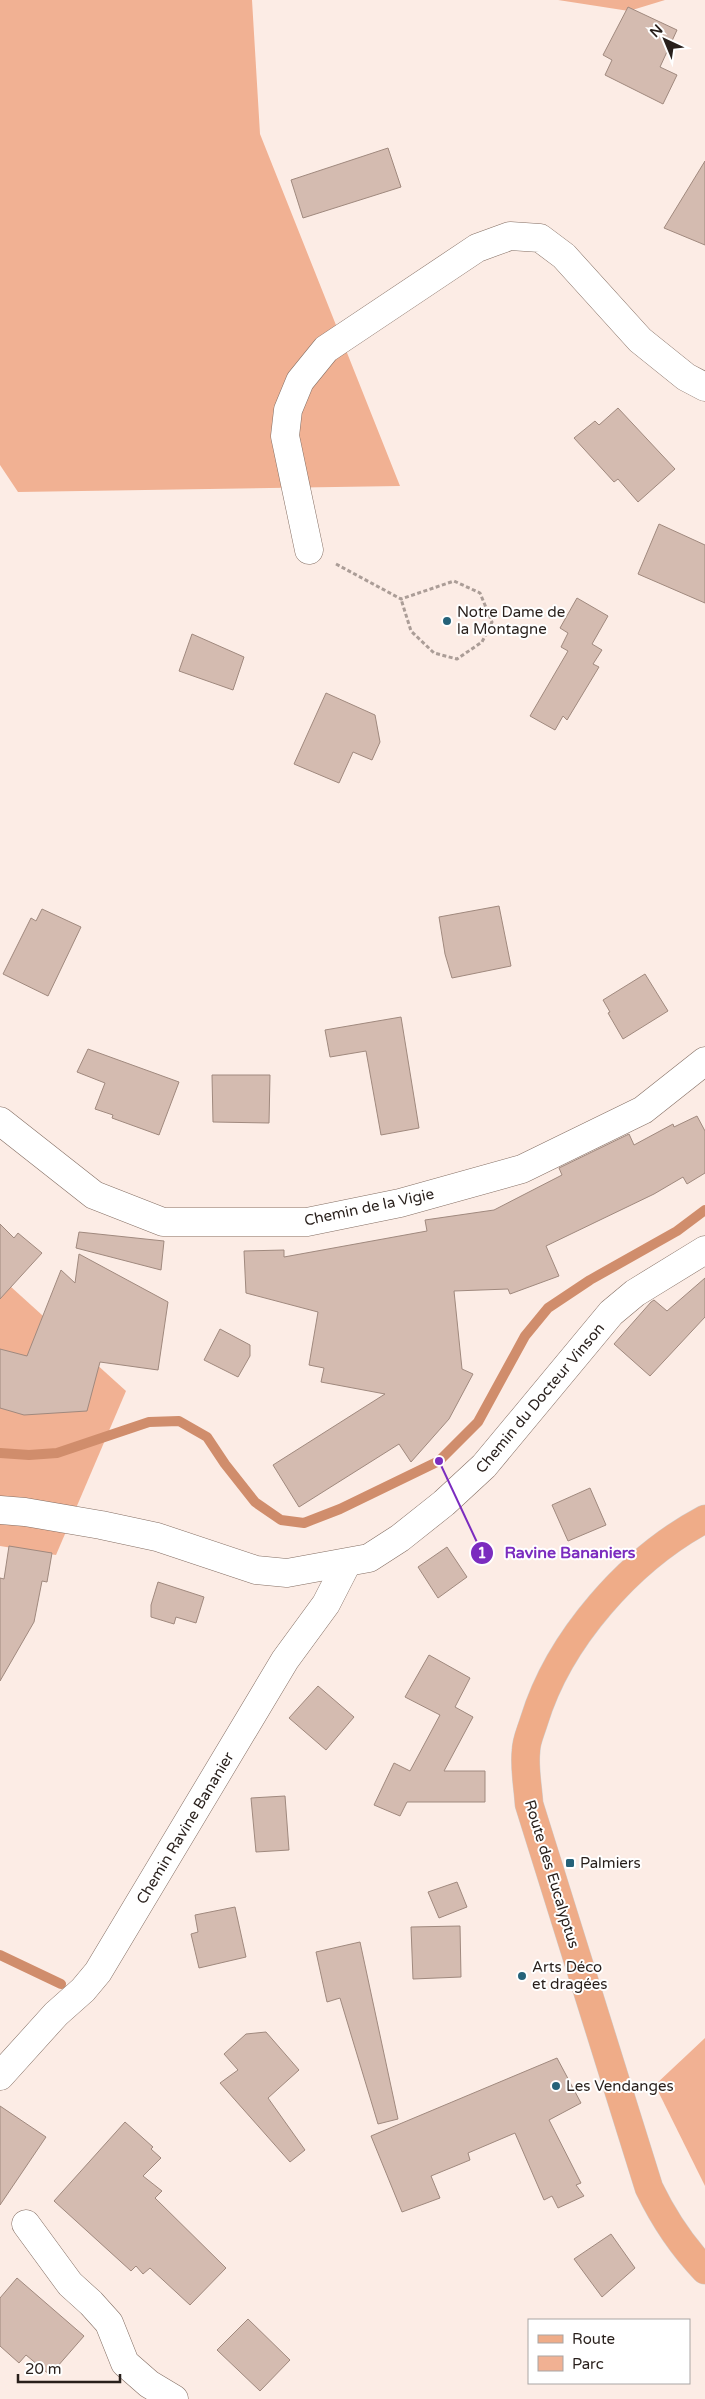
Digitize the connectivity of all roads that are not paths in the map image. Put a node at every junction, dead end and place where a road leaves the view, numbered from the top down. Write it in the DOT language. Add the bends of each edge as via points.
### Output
graph roads {
  1 [pos="705,387"];
  2 [pos="309,550"];
  3 [pos="705,1061"];
  4 [pos="0,1121"];
  5 [pos="705,1250"];
  6 [pos="0,1510"];
  7 [pos="705,1519"];
  8 [pos="347,1563"];
  9 [pos="0,2076"];
  10 [pos="26,2224"];
  11 [pos="705,2270"];
  12 [pos="174,2399"];
  1 -- 2 [label="street" via="686,377 640,340 564,256 540,238 510,236 477,248 326,349 300,381 288,410 285,436"];
  3 -- 4 [label="street, Chemin de la Vigie" via="643,1110 522,1168 400,1203 307,1222 163,1222 94,1195"];
  5 -- 8 [label="street, Chemin du Docteur Vinson" via="635,1293 611,1313 510,1437 444,1503 369,1558"];
  6 -- 8 [label="street, Chemin du Docteur Vinson" via="158,1537 256,1570 287,1573"];
  7 -- 11 [label="main road, Route des Eucalyptus" via="683,1531 635,1568 597,1609 564,1655 541,1699 526,1750 529,1804 649,2188 664,2219"];
  8 -- 9 [label="street, Chemin Ravine Bananier" via="333,1591 285,1660 98,1972"];
  10 -- 12 [label="street" via="70,2284 108,2323 125,2363 149,2384"];
}
